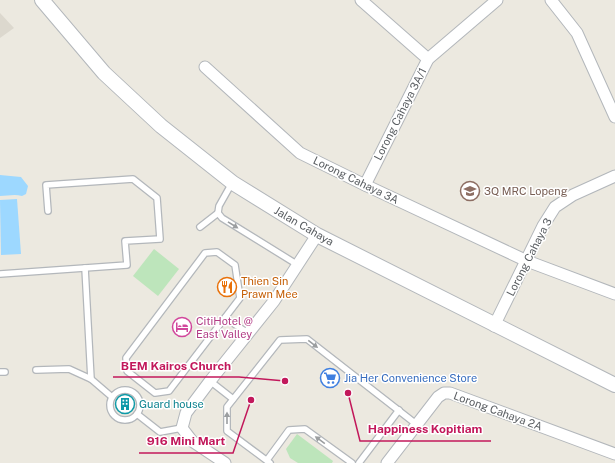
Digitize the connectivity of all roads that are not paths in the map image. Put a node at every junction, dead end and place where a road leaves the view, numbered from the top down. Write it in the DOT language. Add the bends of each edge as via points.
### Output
graph roads {
  1 [pos="42,0"];
  2 [pos="361,0"];
  3 [pos="497,0"];
  4 [pos="551,0"];
  5 [pos="428,59"];
  6 [pos="206,67"];
  7 [pos="615,117"];
  8 [pos="615,176"];
  9 [pos="233,183"];
  10 [pos="365,185"];
  11 [pos="48,211"];
  12 [pos="218,213"];
  13 [pos="200,227"];
  14 [pos="317,235"];
  15 [pos="527,260"];
  16 [pos="298,265"];
  17 [pos="85,268"];
  18 [pos="0,274"];
  19 [pos="615,294"];
  20 [pos="225,318"];
  21 [pos="494,326"];
  22 [pos="248,333"];
  23 [pos="36,370"];
  24 [pos="91,379"];
  25 [pos="210,381"];
  26 [pos="615,385"];
  27 [pos="112,397"];
  28 [pos="234,399"];
  29 [pos="400,410"];
  30 [pos="137,414"];
  31 [pos="416,424"];
  32 [pos="182,428"];
  33 [pos="615,454"];
  34 [pos="268,462"];
  35 [pos="225,463"];
  36 [pos="352,463"];
  37 [pos="358,463"];
  38 [pos="387,463"];
  1 -- 9 [label="street, Jalan Cahaya" via="104,73 161,126"];
  2 -- 5 [label="street"];
  3 -- 5 [label="street, Lorong Cahaya 3A/1"];
  4 -- 7 [label="street" via="577,33"];
  5 -- 10 [label="street, Lorong Cahaya 3A/1"];
  6 -- 10 [label="street, Lorong Cahaya 3A" via="300,153"];
  8 -- 15 [label="street, Lorong Cahaya 3" via="573,195 556,207 543,226"];
  9 -- 12 [label="lane" via="219,206"];
  9 -- 14 [label="street, Jalan Cahaya"];
  10 -- 15 [label="street, Lorong Cahaya 3A"];
  11 -- 17 [label="lane" via="46,185 133,179 157,198 160,238 125,241 127,265"];
  12 -- 13 [label="lane"];
  12 -- 16 [label="lane, one-way" via="222,218"];
  14 -- 16 [label="street"];
  14 -- 21 [label="street, Jalan Cahaya"];
  15 -- 19 [label="street, Lorong Cahaya 3A"];
  15 -- 21 [label="street, Lorong Cahaya 3"];
  16 -- 22 [label="street"];
  17 -- 18 [label="lane"];
  17 -- 24 [label="lane"];
  20 -- 20 [label="lane" via="169,391 155,393 127,371 126,358 205,253 217,252 234,266 240,298"];
  20 -- 22 [label="lane"];
  21 -- 26 [label="street, Jalan Cahaya"];
  22 -- 25 [label="street"];
  23 -- 24 [label="lane" via="68,369"];
  24 -- 27 [label="lane"];
  25 -- 28 [label="lane"];
  25 -- 32 [label="street" via="186,413"];
  27 -- 30 [label="lane" via="110,407 115,416 129,419"];
  27 -- 30 [label="lane" via="125,390 134,393 140,405"];
  28 -- 29 [label="lane, one-way" via="280,340 307,340"];
  34 -- 28 [label="lane, one-way" via="227,431 227,407"];
  29 -- 31 [label="lane"];
  29 -- 37 [label="lane"];
  30 -- 32 [label="lane" via="160,432"];
  31 -- 33 [label="street, Lorong Cahaya 2A" via="438,397 450,393"];
  31 -- 38 [label="street, Lorong Cahaya 2A"];
  32 -- 35 [label="street" via="192,441"];
  36 -- 34 [label="lane, one-way" via="305,429 289,430"];
}
